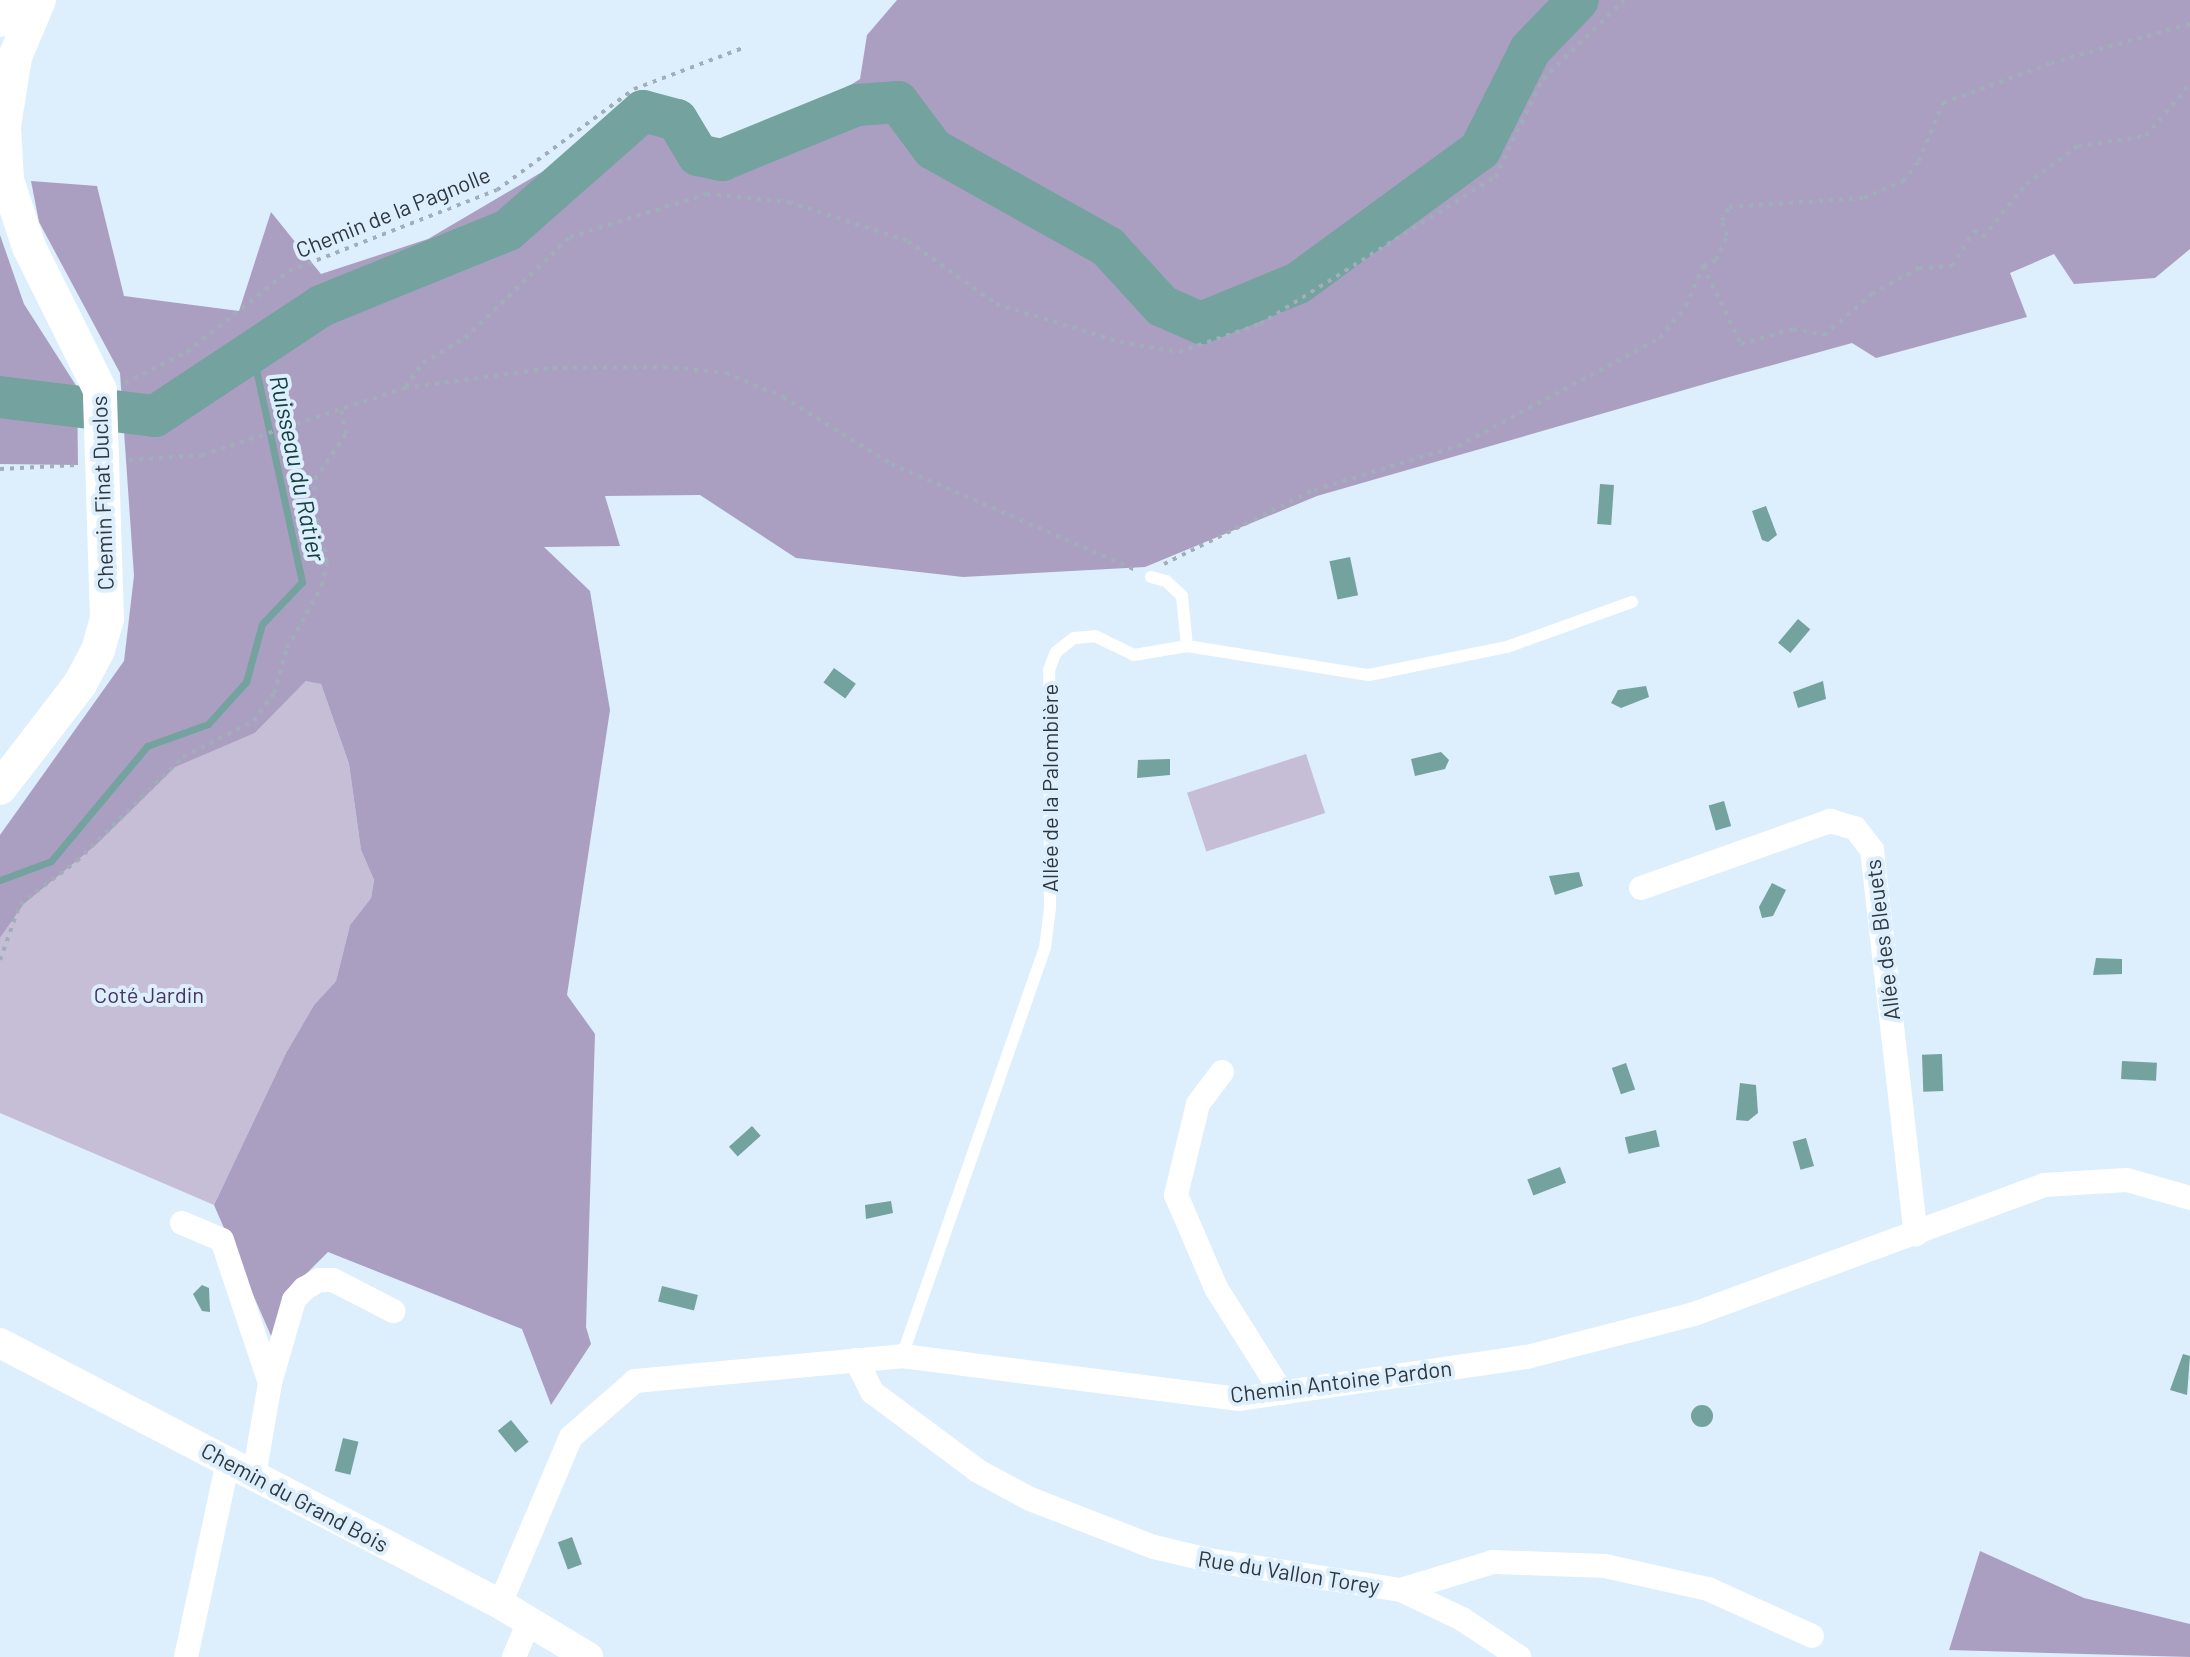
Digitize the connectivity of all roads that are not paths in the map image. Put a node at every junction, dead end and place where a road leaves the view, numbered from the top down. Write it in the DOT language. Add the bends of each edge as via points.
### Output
graph roads {
  1 [pos="8,0"];
  2 [pos="39,0"];
  3 [pos="0,25"];
  4 [pos="2,124"];
  5 [pos="1151,577"];
  6 [pos="1632,602"];
  7 [pos="1187,646"];
  8 [pos="0,788"];
  9 [pos="1641,888"];
  10 [pos="1222,1072"];
  11 [pos="2190,1198"];
  12 [pos="182,1223"];
  13 [pos="1916,1234"];
  14 [pos="393,1311"];
  15 [pos="0,1343"];
  16 [pos="902,1356"];
  17 [pos="856,1360"];
  18 [pos="270,1383"];
  19 [pos="1282,1393"];
  20 [pos="241,1468"];
  21 [pos="1401,1590"];
  22 [pos="500,1604"];
  23 [pos="529,1622"];
  24 [pos="1812,1636"];
  25 [pos="186,1657"];
  26 [pos="514,1657"];
  27 [pos="588,1657"];
  28 [pos="1519,1657"];
  1 -- 3 [label="street"];
  2 -- 4 [label="main road, Chemin Finat Duclos" via="15,57"];
  4 -- 8 [label="main road, Chemin Finat Duclos" via="7,180 29,247 100,390 107,619 80,684"];
  5 -- 7 [label="lane" via="1166,581 1182,596"];
  6 -- 7 [label="lane, Allée de la Palombière" via="1507,647 1369,675"];
  7 -- 16 [label="lane, Allée de la Palombière" via="1134,655 1095,636 1074,638 1056,652 1049,670 1050,908 1045,948"];
  9 -- 13 [label="street, Allée des Bleuets" via="1830,821 1855,828 1872,850"];
  10 -- 19 [label="street" via="1198,1104 1176,1195 1216,1288"];
  11 -- 13 [label="street, Chemin Antoine Pardon" via="2127,1180 2044,1185"];
  12 -- 18 [label="street" via="222,1240"];
  13 -- 19 [label="street, Chemin Antoine Pardon" via="1694,1314 1542,1353"];
  14 -- 18 [label="street" via="333,1280 319,1280 294,1300"];
  15 -- 20 [label="street, Chemin du Grand Bois"];
  16 -- 17 [label="street, Chemin Antoine Pardon"];
  16 -- 19 [label="street, Chemin Antoine Pardon" via="1239,1399"];
  17 -- 21 [label="street, Rue du Vallon Torey" via="872,1392 978,1471 1030,1499 1154,1547"];
  17 -- 22 [label="street, Chemin Antoine Pardon" via="635,1381 571,1437"];
  18 -- 20 [label="street"];
  20 -- 22 [label="street, Chemin du Grand Bois"];
  20 -- 25 [label="street"];
  21 -- 24 [label="street, Rue du Vallon Torey" via="1493,1562 1605,1566 1708,1589"];
  21 -- 28 [label="street, Rue du Vallon Torey" via="1462,1619"];
  22 -- 23 [label="street, Chemin du Grand Bois"];
  23 -- 26 [label="street"];
  23 -- 27 [label="street, Chemin du Grand Bois"];
}
